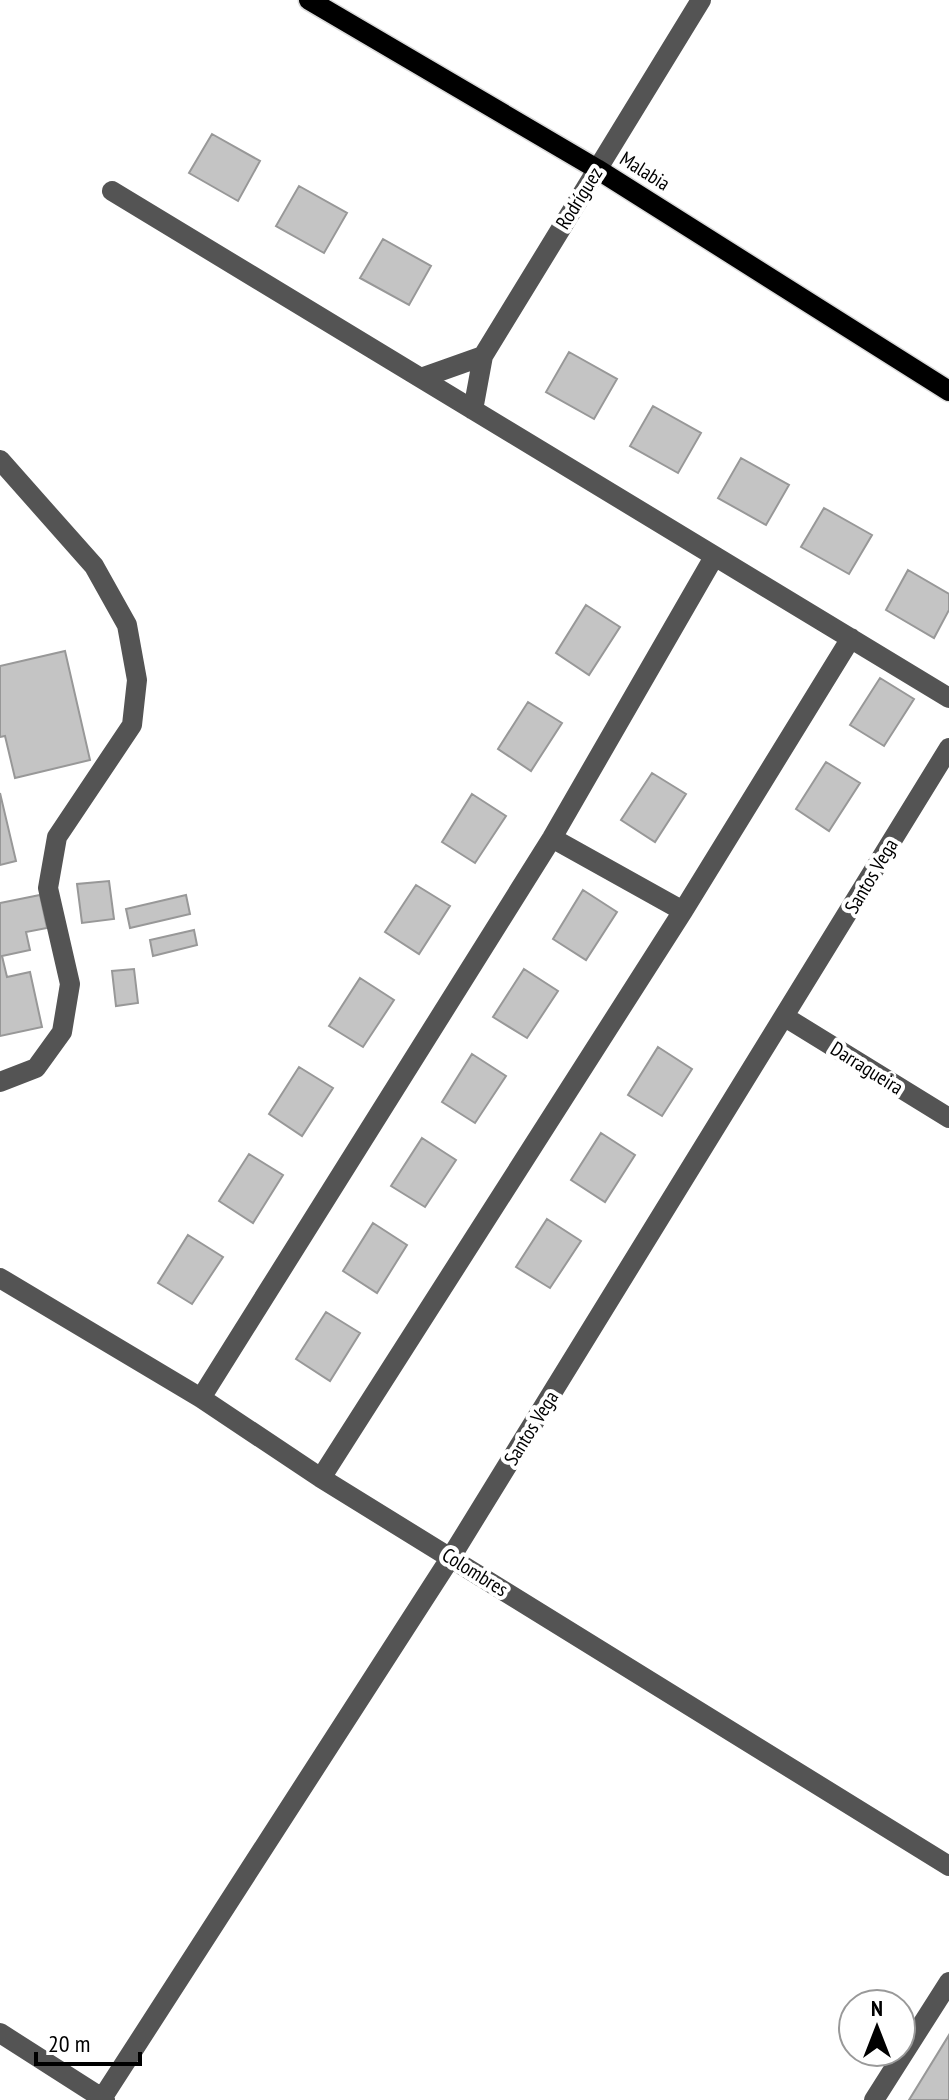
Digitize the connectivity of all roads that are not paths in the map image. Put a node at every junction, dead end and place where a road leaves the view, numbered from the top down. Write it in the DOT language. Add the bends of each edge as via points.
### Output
graph roads {
  1 [pos="309,0"];
  2 [pos="701,0"];
  3 [pos="597,169"];
  4 [pos="112,191"];
  5 [pos="483,356"];
  6 [pos="421,378"];
  7 [pos="949,391"];
  8 [pos="473,410"];
  9 [pos="0,460"];
  10 [pos="714,557"];
  11 [pos="851,638"];
  12 [pos="949,698"];
  13 [pos="949,748"];
  14 [pos="552,838"];
  15 [pos="683,911"];
  16 [pos="785,1017"];
  17 [pos="0,1082"];
  18 [pos="949,1118"];
  19 [pos="0,1278"];
  20 [pos="201,1398"];
  21 [pos="321,1478"];
  22 [pos="451,1557"];
  23 [pos="949,1866"];
  24 [pos="949,1982"];
  25 [pos="0,2033"];
  26 [pos="103,2099"];
  27 [pos="874,2100"];
  1 -- 3 [label="main road, Malabia"];
  2 -- 3 [label="street, Rodríguez"];
  3 -- 5 [label="street, Rodríguez"];
  3 -- 7 [label="main road, Malabia"];
  4 -- 6 [label="street"];
  5 -- 6 [label="street"];
  5 -- 8 [label="street"];
  6 -- 8 [label="street"];
  8 -- 10 [label="street"];
  9 -- 17 [label="street" via="94,566 127,625 137,680 132,725 57,837 48,888 70,984 62,1032 36,1068"];
  10 -- 11 [label="street"];
  10 -- 14 [label="street"];
  11 -- 12 [label="street"];
  11 -- 15 [label="street"];
  13 -- 16 [label="street, Santos Vega"];
  14 -- 15 [label="street"];
  14 -- 20 [label="street"];
  15 -- 21 [label="street"];
  16 -- 18 [label="street, Darragueira"];
  16 -- 22 [label="street, Santos Vega"];
  19 -- 20 [label="street, Colombres"];
  20 -- 21 [label="street, Colombres"];
  21 -- 22 [label="street, Colombres"];
  22 -- 23 [label="street, Colombres"];
  22 -- 26 [label="street, Santos Vega"];
  24 -- 27 [label="street"];
  25 -- 26 [label="street"];
}
